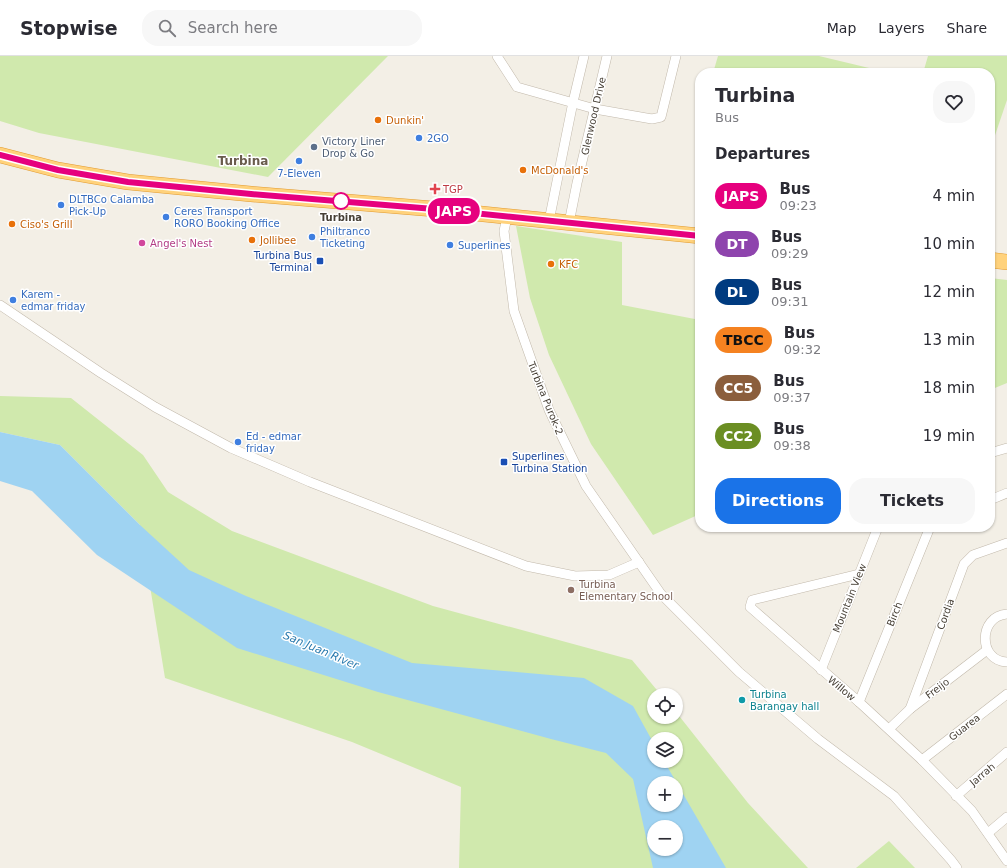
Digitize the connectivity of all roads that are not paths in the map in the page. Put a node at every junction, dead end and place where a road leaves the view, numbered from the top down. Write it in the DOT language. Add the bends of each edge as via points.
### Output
graph roads {
  1 [pos="497,56"];
  2 [pos="584,56"];
  3 [pos="607,56"];
  4 [pos="676,56"];
  5 [pos="573,102"];
  6 [pos="595,109"];
  7 [pos="0,154"];
  8 [pos="507,217"];
  9 [pos="550,221"];
  10 [pos="569,223"];
  11 [pos="695,236"];
  12 [pos="995,261"];
  13 [pos="1007,262"];
  14 [pos="0,305"];
  15 [pos="1007,448"];
  16 [pos="995,452"];
  17 [pos="1007,493"];
  18 [pos="995,498"];
  19 [pos="876,532"];
  20 [pos="928,532"];
  21 [pos="1007,543"];
  22 [pos="638,562"];
  23 [pos="859,574"];
  24 [pos="1007,614"];
  25 [pos="987,650"];
  26 [pos="1007,662"];
  27 [pos="821,670"];
  28 [pos="1007,694"];
  29 [pos="859,702"];
  30 [pos="910,709"];
  31 [pos="889,729"];
  32 [pos="1007,752"];
  33 [pos="922,760"];
  34 [pos="956,796"];
  35 [pos="1007,817"];
  36 [pos="988,833"];
  37 [pos="1007,861"];
  38 [pos="956,868"];
  1 -- 5 [label="street" via="517,87"];
  2 -- 5 [label="street"];
  3 -- 6 [label="street, Glenwood Drive"];
  4 -- 6 [label="street" via="661,117 652,119"];
  5 -- 6 [label="street"];
  5 -- 9 [label="street"];
  6 -- 10 [label="street, Glenwood Drive"];
  7 -- 8 [label="highway" via="58,170 128,182"];
  8 -- 9 [label="highway"];
  8 -- 22 [label="street, Turbina Purok-2" via="504,231 514,311 549,410 586,486"];
  9 -- 10 [label="highway"];
  10 -- 11 [label="highway"];
  12 -- 13 [label="highway"];
  14 -- 22 [label="street" via="155,407 231,448 310,482 526,566 575,576 608,575"];
  15 -- 16 [label="street"];
  17 -- 18 [label="street"];
  19 -- 23 [label="street, Mountain View"];
  20 -- 29 [label="street, Birch"];
  21 -- 30 [label="street, Cordia" via="973,555 964,564"];
  22 -- 38 [label="street, Turbina Purok-2" via="661,594 739,672 818,739 894,796"];
  23 -- 27 [label="street, Mountain View"];
  23 -- 27 [label="street, Willow" via="752,600 750,607"];
  24 -- 25 [label="street" via="996,617 986,628 984,635"];
  25 -- 26 [label="street" via="997,660"];
  25 -- 30 [label="street, Freijo"];
  27 -- 29 [label="street, Willow"];
  28 -- 33 [label="street, Guarea"];
  29 -- 31 [label="street, Willow"];
  30 -- 31 [label="street, Freijo"];
  31 -- 33 [label="street, Willow"];
  32 -- 34 [label="street, Jarrah"];
  33 -- 34 [label="street, Willow"];
  34 -- 36 [label="street, Willow" via="972,811"];
  35 -- 36 [label="street"];
  36 -- 37 [label="street, Willow"];
}
